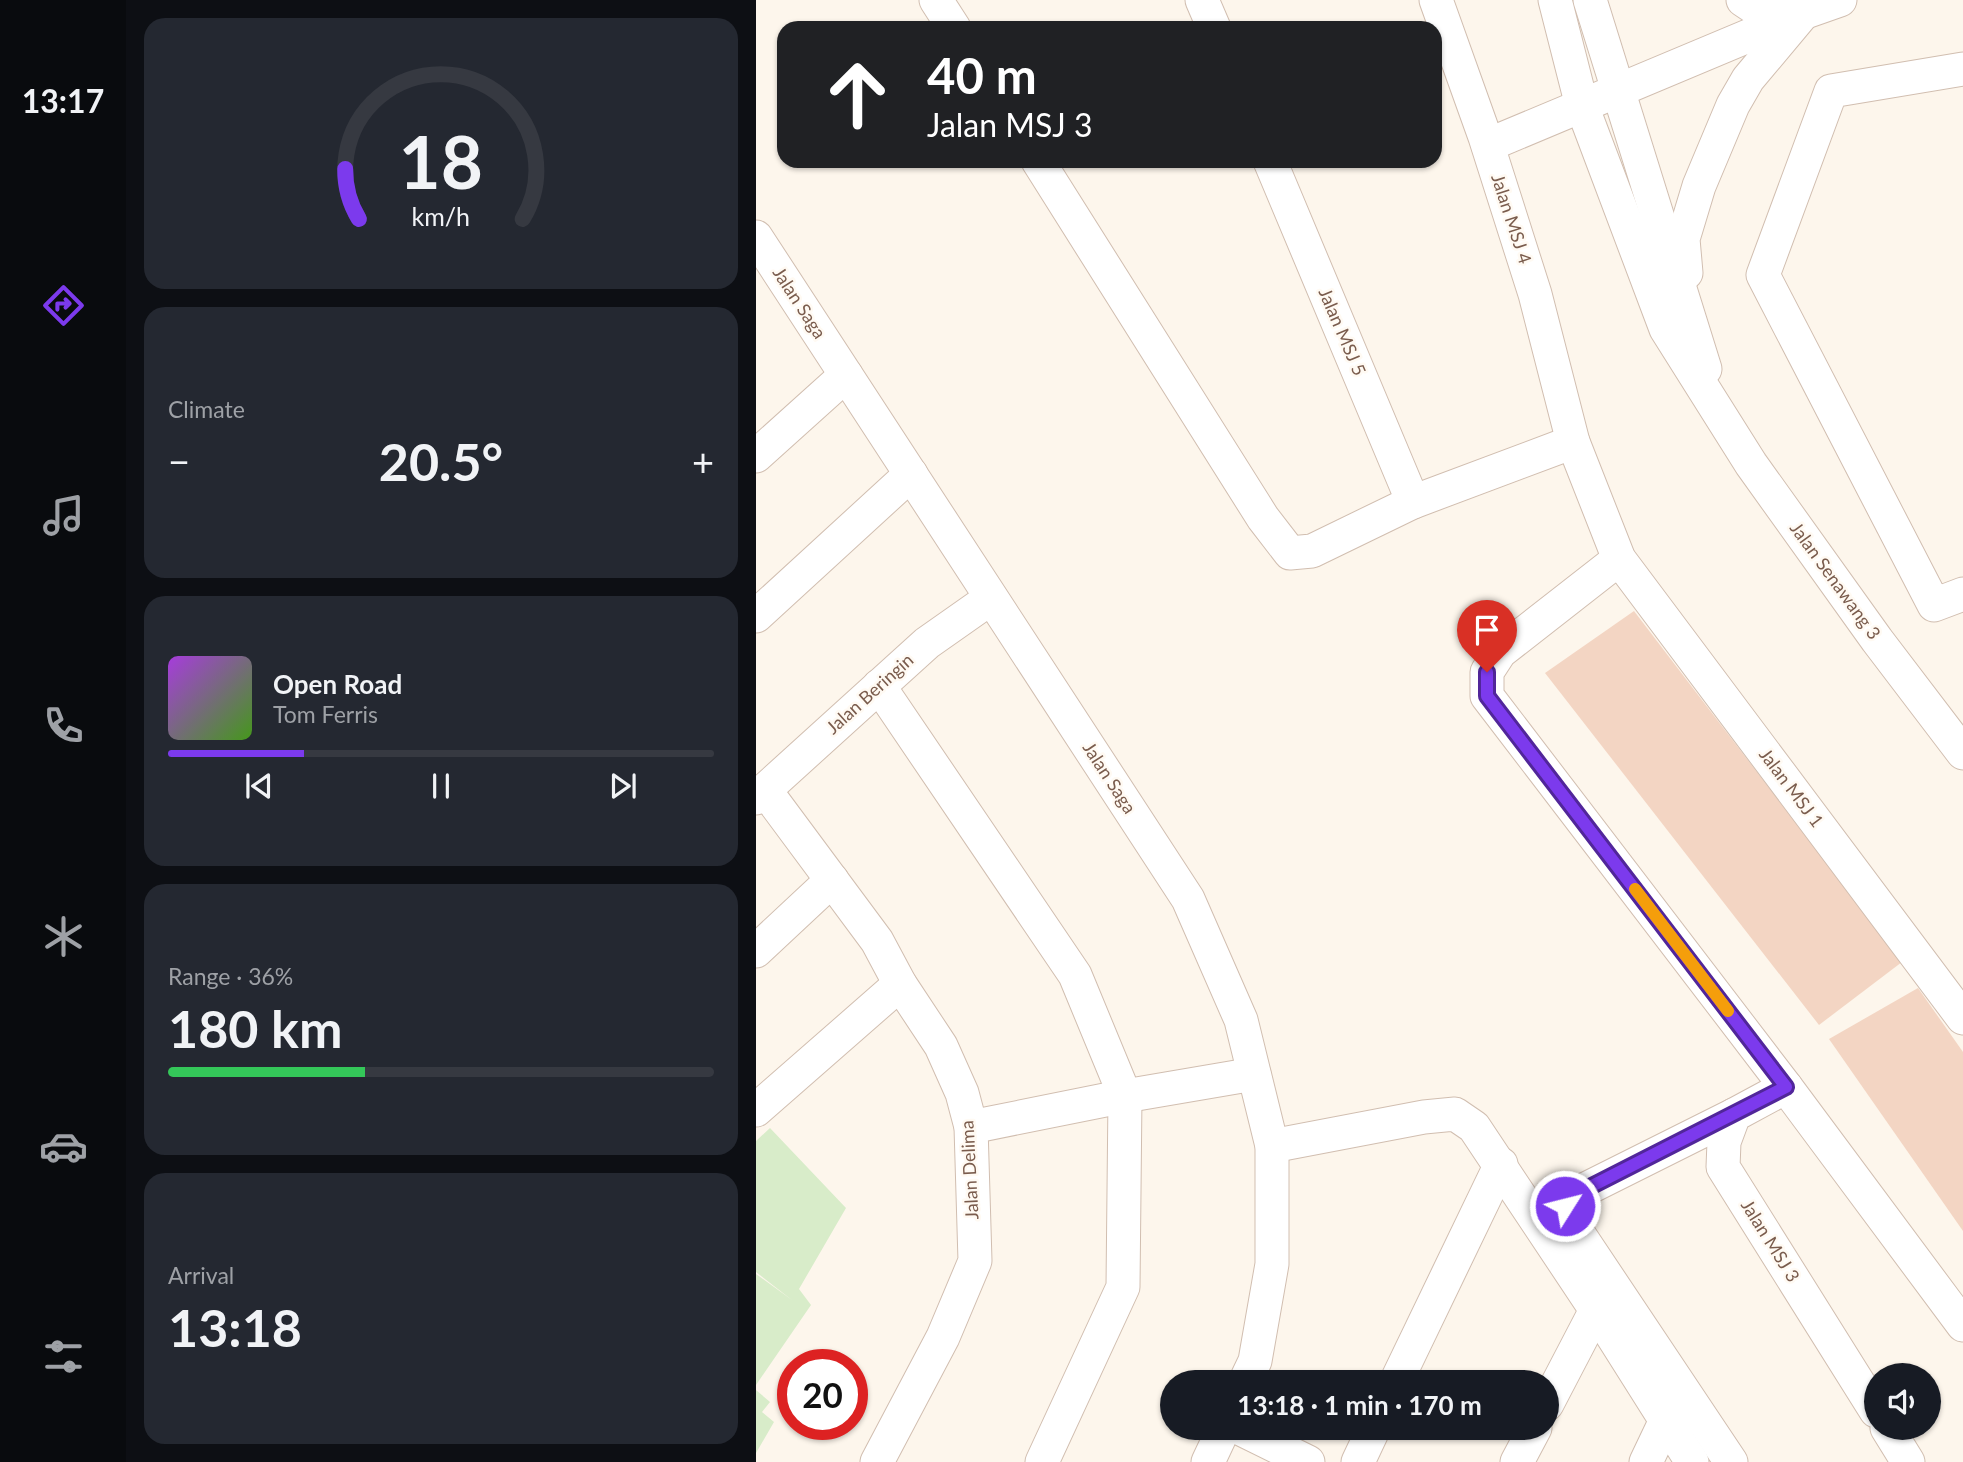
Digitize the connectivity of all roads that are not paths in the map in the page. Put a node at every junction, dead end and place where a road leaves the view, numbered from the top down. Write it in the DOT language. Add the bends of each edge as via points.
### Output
graph roads {
  1 [pos="936,0"];
  2 [pos="1202,0"];
  3 [pos="1436,0"];
  4 [pos="1555,0"];
  5 [pos="1590,0"];
  6 [pos="1743,0"];
  7 [pos="1840,0"];
  8 [pos="1803,13"];
  9 [pos="950,21"];
  10 [pos="1211,21"];
  11 [pos="1963,69"];
  12 [pos="1618,90"];
  13 [pos="1582,106"];
  14 [pos="1488,145"];
  15 [pos="1042,168"];
  16 [pos="1273,168"];
  17 [pos="756,237"];
  18 [pos="766,278"];
  19 [pos="1690,321"];
  20 [pos="845,375"];
  21 [pos="1714,404"];
  22 [pos="1573,443"];
  23 [pos="756,456"];
  24 [pos="911,474"];
  25 [pos="1413,502"];
  26 [pos="1619,559"];
  27 [pos="1963,594"];
  28 [pos="991,598"];
  29 [pos="756,616"];
  30 [pos="879,686"];
  31 [pos="1963,752"];
  32 [pos="761,794"];
  33 [pos="832,880"];
  34 [pos="756,951"];
  35 [pos="900,984"];
  36 [pos="1963,1018"];
  37 [pos="1254,1074"];
  38 [pos="1786,1087"];
  39 [pos="1125,1096"];
  40 [pos="756,1110"];
  41 [pos="1734,1115"];
  42 [pos="971,1127"];
  43 [pos="1272,1146"];
  44 [pos="1501,1164"];
  45 [pos="1596,1310"];
  46 [pos="1963,1325"];
  47 [pos="1251,1370"];
  48 [pos="1402,1370"];
  49 [pos="1559,1381"];
  50 [pos="1864,1392"];
  51 [pos="1666,1420"];
  52 [pos="1218,1440"];
  53 [pos="1263,1440"];
  54 [pos="1368,1440"];
  55 [pos="1529,1440"];
  56 [pos="1894,1440"];
  57 [pos="877,1462"];
  58 [pos="1042,1462"];
  59 [pos="1208,1462"];
  60 [pos="1308,1462"];
  61 [pos="1358,1462"];
  62 [pos="1517,1462"];
  63 [pos="1646,1462"];
  64 [pos="1692,1462"];
  65 [pos="1731,1462"];
  66 [pos="1908,1462"];
  1 -- 9 [label="street"];
  2 -- 10 [label="street"];
  3 -- 14 [label="street, Jalan MSJ 4"];
  4 -- 13 [label="street, Jalan Senawang 3"];
  5 -- 12 [label="street, Jalan Senawang 3"];
  6 -- 8 [label="street" via="1755,8"];
  7 -- 8 [label="street"];
  8 -- 12 [label="street"];
  8 -- 19 [label="street" via="1748,79 1699,186 1683,239"];
  11 -- 27 [label="street" via="1830,91 1763,275 1934,605"];
  12 -- 13 [label="street"];
  12 -- 19 [label="street, Jalan Senawang 3"];
  13 -- 14 [label="street"];
  13 -- 21 [label="street, Jalan Senawang 3" via="1666,330"];
  14 -- 22 [label="street, Jalan MSJ 4" via="1535,294"];
  15 -- 25 [label="street" via="1262,518 1290,553 1312,551"];
  16 -- 25 [label="street, Jalan MSJ 5"];
  17 -- 18 [label="street, Jalan Saga"];
  18 -- 20 [label="street, Jalan Saga"];
  19 -- 21 [label="street, Jalan Senawang 3"];
  20 -- 23 [label="street"];
  20 -- 24 [label="street, Jalan Saga"];
  21 -- 31 [label="street, Jalan Senawang 3" via="1757,473"];
  22 -- 25 [label="street"];
  22 -- 26 [label="street, Jalan MSJ 4"];
  24 -- 28 [label="street, Jalan Saga"];
  24 -- 29 [label="street"];
  26 -- 36 [label="street, Jalan MSJ 1"];
  26 -- 38 [label="street" via="1500,652 1487,672 1487,696"];
  28 -- 30 [label="street, Jalan Beringin" via="927,643"];
  28 -- 37 [label="street, Jalan Saga" via="1188,899 1241,1020"];
  30 -- 32 [label="street, Jalan Beringin"];
  30 -- 39 [label="street" via="1075,975"];
  32 -- 33 [label="street, Jalan Delima"];
  33 -- 34 [label="street"];
  33 -- 35 [label="street, Jalan Delima" via="877,941"];
  35 -- 40 [label="street"];
  35 -- 42 [label="street, Jalan Delima" via="941,1046"];
  37 -- 39 [label="street"];
  37 -- 43 [label="street, Jalan Saga"];
  38 -- 41 [label="street"];
  38 -- 46 [label="street"];
  39 -- 42 [label="street"];
  39 -- 58 [label="street" via="1123,1287"];
  41 -- 50 [label="street, Jalan MSJ 3" via="1724,1142 1723,1167"];
  41 -- 65 [label="street" via="1582,1191 1565,1206 1572,1224"];
  42 -- 57 [label="street, Jalan Delima" via="975,1261 943,1337"];
  43 -- 44 [label="street" via="1423,1116 1455,1114 1475,1127"];
  43 -- 47 [label="street, Jalan Saga" via="1272,1264"];
  44 -- 45 [label="street"];
  44 -- 48 [label="street"];
  45 -- 49 [label="street"];
  45 -- 51 [label="street"];
  51 -- 63 [label="street"];
  51 -- 64 [label="street"];
  52 -- 59 [label="street"];
  53 -- 60 [label="street"];
  54 -- 61 [label="street"];
  55 -- 62 [label="street"];
  56 -- 66 [label="street"];
}
